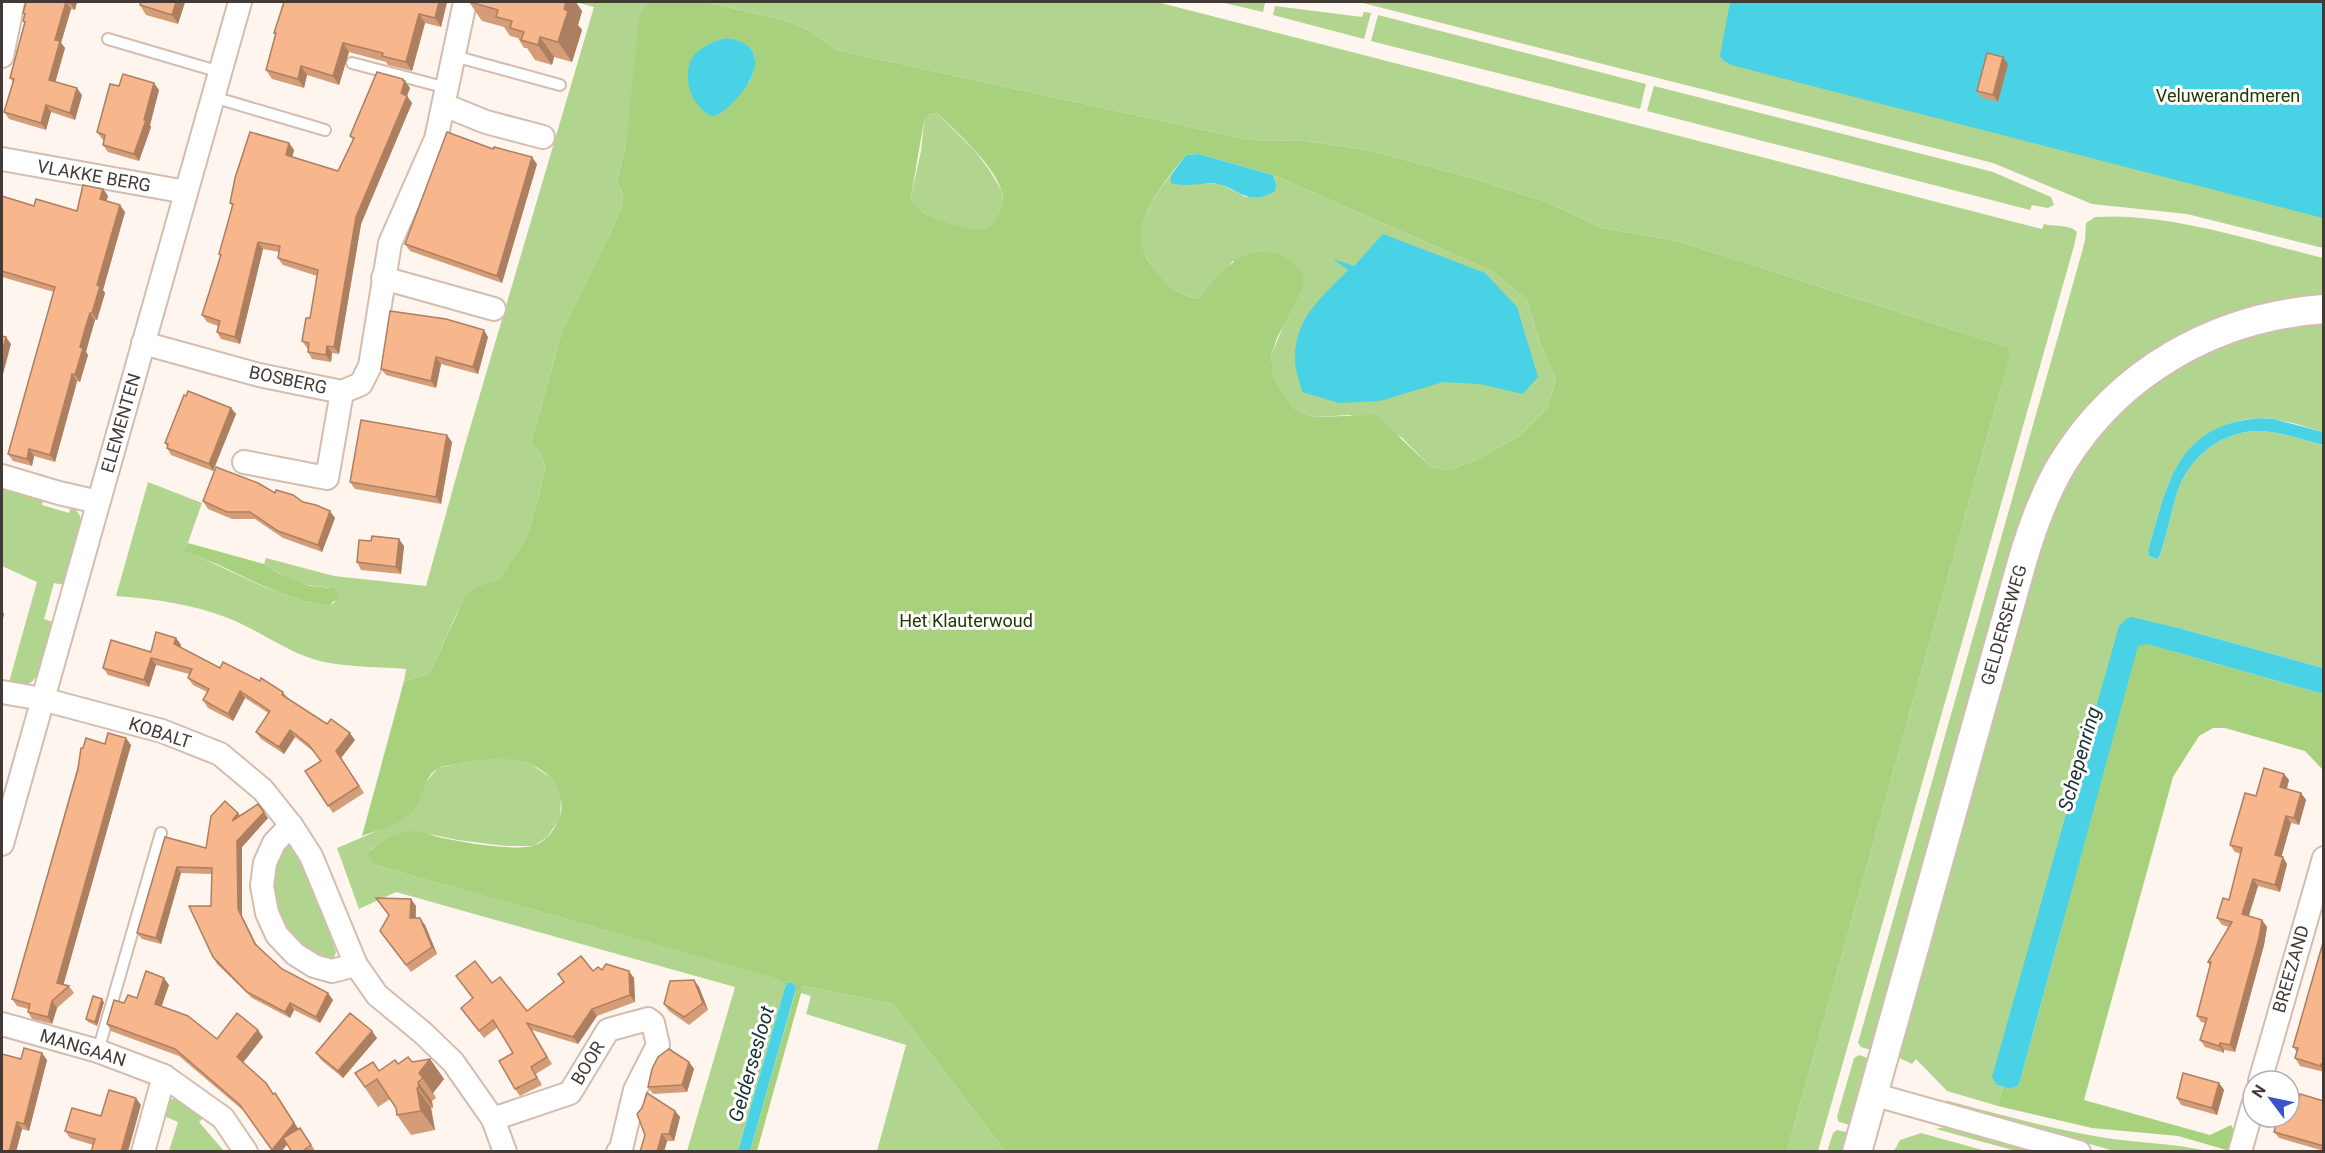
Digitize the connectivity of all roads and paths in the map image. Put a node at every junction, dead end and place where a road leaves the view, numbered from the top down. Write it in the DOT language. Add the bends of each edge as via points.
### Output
graph roads {
  1 [pos="13,2"];
  2 [pos="240,2"];
  3 [pos="465,2"];
  4 [pos="108,39"];
  5 [pos="2,56"];
  6 [pos="454,56"];
  7 [pos="352,63"];
  8 [pos="220,72"];
  9 [pos="560,85"];
  10 [pos="446,96"];
  11 [pos="213,97"];
  12 [pos="325,130"];
  13 [pos="543,136"];
  14 [pos="2,159"];
  15 [pos="186,192"];
  16 [pos="383,278"];
  17 [pos="494,309"];
  18 [pos="2324,309"];
  19 [pos="143,343"];
  20 [pos="342,392"];
  21 [pos="244,462"];
  22 [pos="2,476"];
  23 [pos="98,502"];
  24 [pos="2,692"];
  25 [pos="42,699"];
  26 [pos="291,825"];
  27 [pos="161,833"];
  28 [pos="2,844"];
  29 [pos="2324,858"];
  30 [pos="356,965"];
  31 [pos="2,1024"];
  32 [pos="98,1051"];
  33 [pos="2263,1069"];
  34 [pos="164,1076"];
  35 [pos="1872,1094"];
  36 [pos="493,1119"];
  37 [pos="2246,1129"];
  38 [pos="143,1152"];
  39 [pos="246,1152"];
  40 [pos="505,1152"];
  41 [pos="618,1152"];
  42 [pos="1857,1152"];
  43 [pos="2079,1152"];
  44 [pos="2240,1152"];
  1 -- 5 [label="street"];
  2 -- 8 [label="street, ELEMENTEN"];
  3 -- 6 [label="street, BOSBERG"];
  4 -- 8 [label="lane"];
  6 -- 9 [label="lane"];
  6 -- 10 [label="street, BOSBERG"];
  7 -- 10 [label="lane"];
  8 -- 11 [label="street, ELEMENTEN"];
  10 -- 13 [label="street" via="486,122"];
  10 -- 16 [label="street, BOSBERG" via="436,139 390,243"];
  11 -- 12 [label="lane"];
  11 -- 15 [label="street, ELEMENTEN"];
  14 -- 15 [label="street, VLAKKE BERG"];
  15 -- 19 [label="street, ELEMENTEN"];
  16 -- 17 [label="street"];
  16 -- 20 [label="street, BOSBERG" via="370,366 361,384"];
  18 -- 35 [label="street, GELDERSEWEG" via="2251,320 2188,346 2118,395 2062,464 2028,544"];
  19 -- 20 [label="street, BOSBERG" via="259,375"];
  19 -- 23 [label="street, ELEMENTEN"];
  20 -- 21 [label="street" via="327,478"];
  22 -- 23 [label="street"];
  23 -- 25 [label="street, ELEMENTEN"];
  24 -- 25 [label="street, KOBALT"];
  25 -- 26 [label="street, KOBALT" via="162,731 220,754 263,790"];
  25 -- 28 [label="street, ELEMENTEN"];
  26 -- 30 [label="street, KOBALT" via="311,856"];
  26 -- 30 [label="street" via="274,843 262,886 267,913 277,935 295,954 314,966 332,971"];
  27 -- 32 [label="lane"];
  29 -- 33 [label="street, BREEZAND"];
  30 -- 36 [label="street, KOBALT" via="377,995 453,1062"];
  31 -- 32 [label="street, MANGAAN"];
  32 -- 34 [label="street, MANGAAN"];
  34 -- 38 [label="street"];
  34 -- 39 [label="street, MANGAAN" via="223,1118"];
  35 -- 42 [label="street, GELDERSEWEG"];
  35 -- 43 [label="street"];
  36 -- 40 [label="street, KOBALT"];
  36 -- 41 [label="street, BOOR" via="570,1093 608,1030 648,1019 653,1023 658,1045 635,1090"];
  37 -- 44 [label="street"];
}
